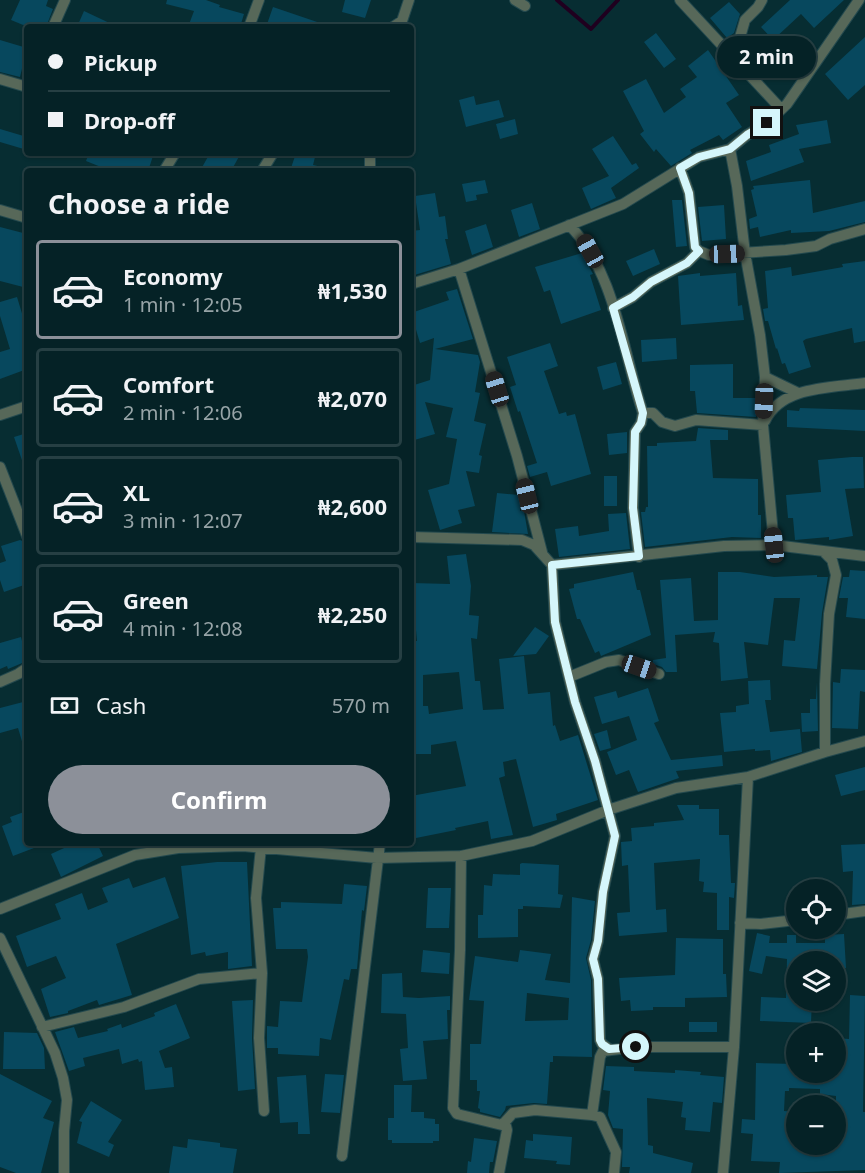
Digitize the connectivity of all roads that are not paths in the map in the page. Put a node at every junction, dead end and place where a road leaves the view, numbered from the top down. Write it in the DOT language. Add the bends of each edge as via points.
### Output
graph roads {
  1 [pos="65,0"];
  2 [pos="259,0"];
  3 [pos="409,0"];
  4 [pos="680,0"];
  5 [pos="762,0"];
  6 [pos="859,0"];
  7 [pos="54,24"];
  8 [pos="250,24"];
  9 [pos="398,24"];
  10 [pos="734,58"];
  11 [pos="0,79"];
  12 [pos="24,86"];
  13 [pos="782,109"];
  14 [pos="730,149"];
  15 [pos="680,168"];
  16 [pos="0,210"];
  17 [pos="24,217"];
  18 [pos="569,225"];
  19 [pos="865,229"];
  20 [pos="699,251"];
  21 [pos="745,253"];
  22 [pos="459,269"];
  23 [pos="414,283"];
  24 [pos="613,308"];
  25 [pos="765,377"];
  26 [pos="865,383"];
  27 [pos="798,393"];
  28 [pos="24,407"];
  29 [pos="643,413"];
  30 [pos="0,415"];
  31 [pos="763,425"];
  32 [pos="0,467"];
  33 [pos="24,528"];
  34 [pos="414,537"];
  35 [pos="774,545"];
  36 [pos="823,551"];
  37 [pos="543,555"];
  38 [pos="639,556"];
  39 [pos="865,556"];
  40 [pos="552,565"];
  41 [pos="24,670"];
  42 [pos="659,674"];
  43 [pos="569,677"];
  44 [pos="0,682"];
  45 [pos="865,741"];
  46 [pos="825,752"];
  47 [pos="748,777"];
  48 [pos="609,810"];
  49 [pos="210,846"];
  50 [pos="255,846"];
  51 [pos="379,846"];
  52 [pos="261,847"];
  53 [pos="460,856"];
  54 [pos="377,858"];
  55 [pos="0,909"];
  56 [pos="865,911"];
  57 [pos="846,914"];
  58 [pos="786,921"];
  59 [pos="740,923"];
  60 [pos="0,938"];
  61 [pos="262,973"];
  62 [pos="42,1027"];
  63 [pos="734,1047"];
  64 [pos="609,1049"];
  65 [pos="264,1111"];
  66 [pos="592,1115"];
  67 [pos="503,1124"];
  68 [pos="342,1156"];
  69 [pos="64,1173"];
  70 [pos="499,1173"];
  71 [pos="614,1173"];
  72 [pos="723,1173"];
  1 -- 7 [label="street"];
  2 -- 8 [label="street"];
  3 -- 9 [label="street"];
  4 -- 10 [label="street"];
  5 -- 10 [label="street" via="745,20"];
  6 -- 13 [label="street"];
  10 -- 13 [label="street"];
  11 -- 12 [label="street"];
  13 -- 14 [label="street"];
  14 -- 15 [label="street" via="699,157"];
  14 -- 21 [label="street"];
  15 -- 18 [label="street" via="623,204"];
  15 -- 20 [label="street" via="689,193 695,247"];
  16 -- 17 [label="street"];
  18 -- 22 [label="street"];
  18 -- 24 [label="street" via="583,239 596,263"];
  19 -- 21 [label="street" via="816,246"];
  20 -- 21 [label="street" via="709,255"];
  20 -- 24 [label="street" via="687,263"];
  21 -- 25 [label="street"];
  22 -- 23 [label="street"];
  22 -- 37 [label="street" via="514,445"];
  24 -- 29 [label="street"];
  25 -- 27 [label="street"];
  25 -- 31 [label="street"];
  26 -- 27 [label="street"];
  27 -- 31 [label="street" via="770,410"];
  28 -- 30 [label="street"];
  29 -- 31 [label="street" via="653,413 662,422 675,426 696,420"];
  29 -- 38 [label="street" via="635,432 633,508"];
  31 -- 35 [label="street"];
  32 -- 33 [label="street"];
  34 -- 37 [label="street" via="522,540"];
  35 -- 36 [label="street"];
  35 -- 38 [label="street" via="724,546"];
  36 -- 39 [label="street"];
  36 -- 46 [label="street" via="832,560 836,575 829,614"];
  37 -- 40 [label="street"];
  38 -- 40 [label="street"];
  40 -- 43 [label="street" via="555,622"];
  41 -- 44 [label="street"];
  42 -- 43 [label="street" via="619,660"];
  43 -- 48 [label="street"];
  45 -- 46 [label="street"];
  46 -- 47 [label="street"];
  47 -- 48 [label="street" via="676,788"];
  47 -- 59 [label="street"];
  48 -- 53 [label="street" via="532,841"];
  48 -- 64 [label="street" via="615,836 593,959 598,979 600,1040"];
  49 -- 55 [label="street" via="135,855"];
  50 -- 52 [label="street"];
  51 -- 54 [label="street"];
  52 -- 54 [label="street"];
  52 -- 61 [label="street" via="256,898"];
  53 -- 54 [label="street"];
  53 -- 67 [label="street" via="453,1108 457,1114"];
  54 -- 68 [label="street"];
  56 -- 57 [label="street"];
  58 -- 59 [label="street"];
  59 -- 63 [label="street"];
  60 -- 62 [label="street"];
  61 -- 62 [label="street" via="199,980 124,1007"];
  61 -- 65 [label="street" via="259,1038"];
  62 -- 69 [label="street" via="60,1070 67,1100"];
  63 -- 64 [label="street"];
  63 -- 72 [label="street"];
  64 -- 66 [label="street" via="600,1058"];
  66 -- 67 [label="street" via="535,1110 513,1113"];
  66 -- 71 [label="street" via="600,1118 616,1152"];
  67 -- 70 [label="street" via="507,1130"];
}
